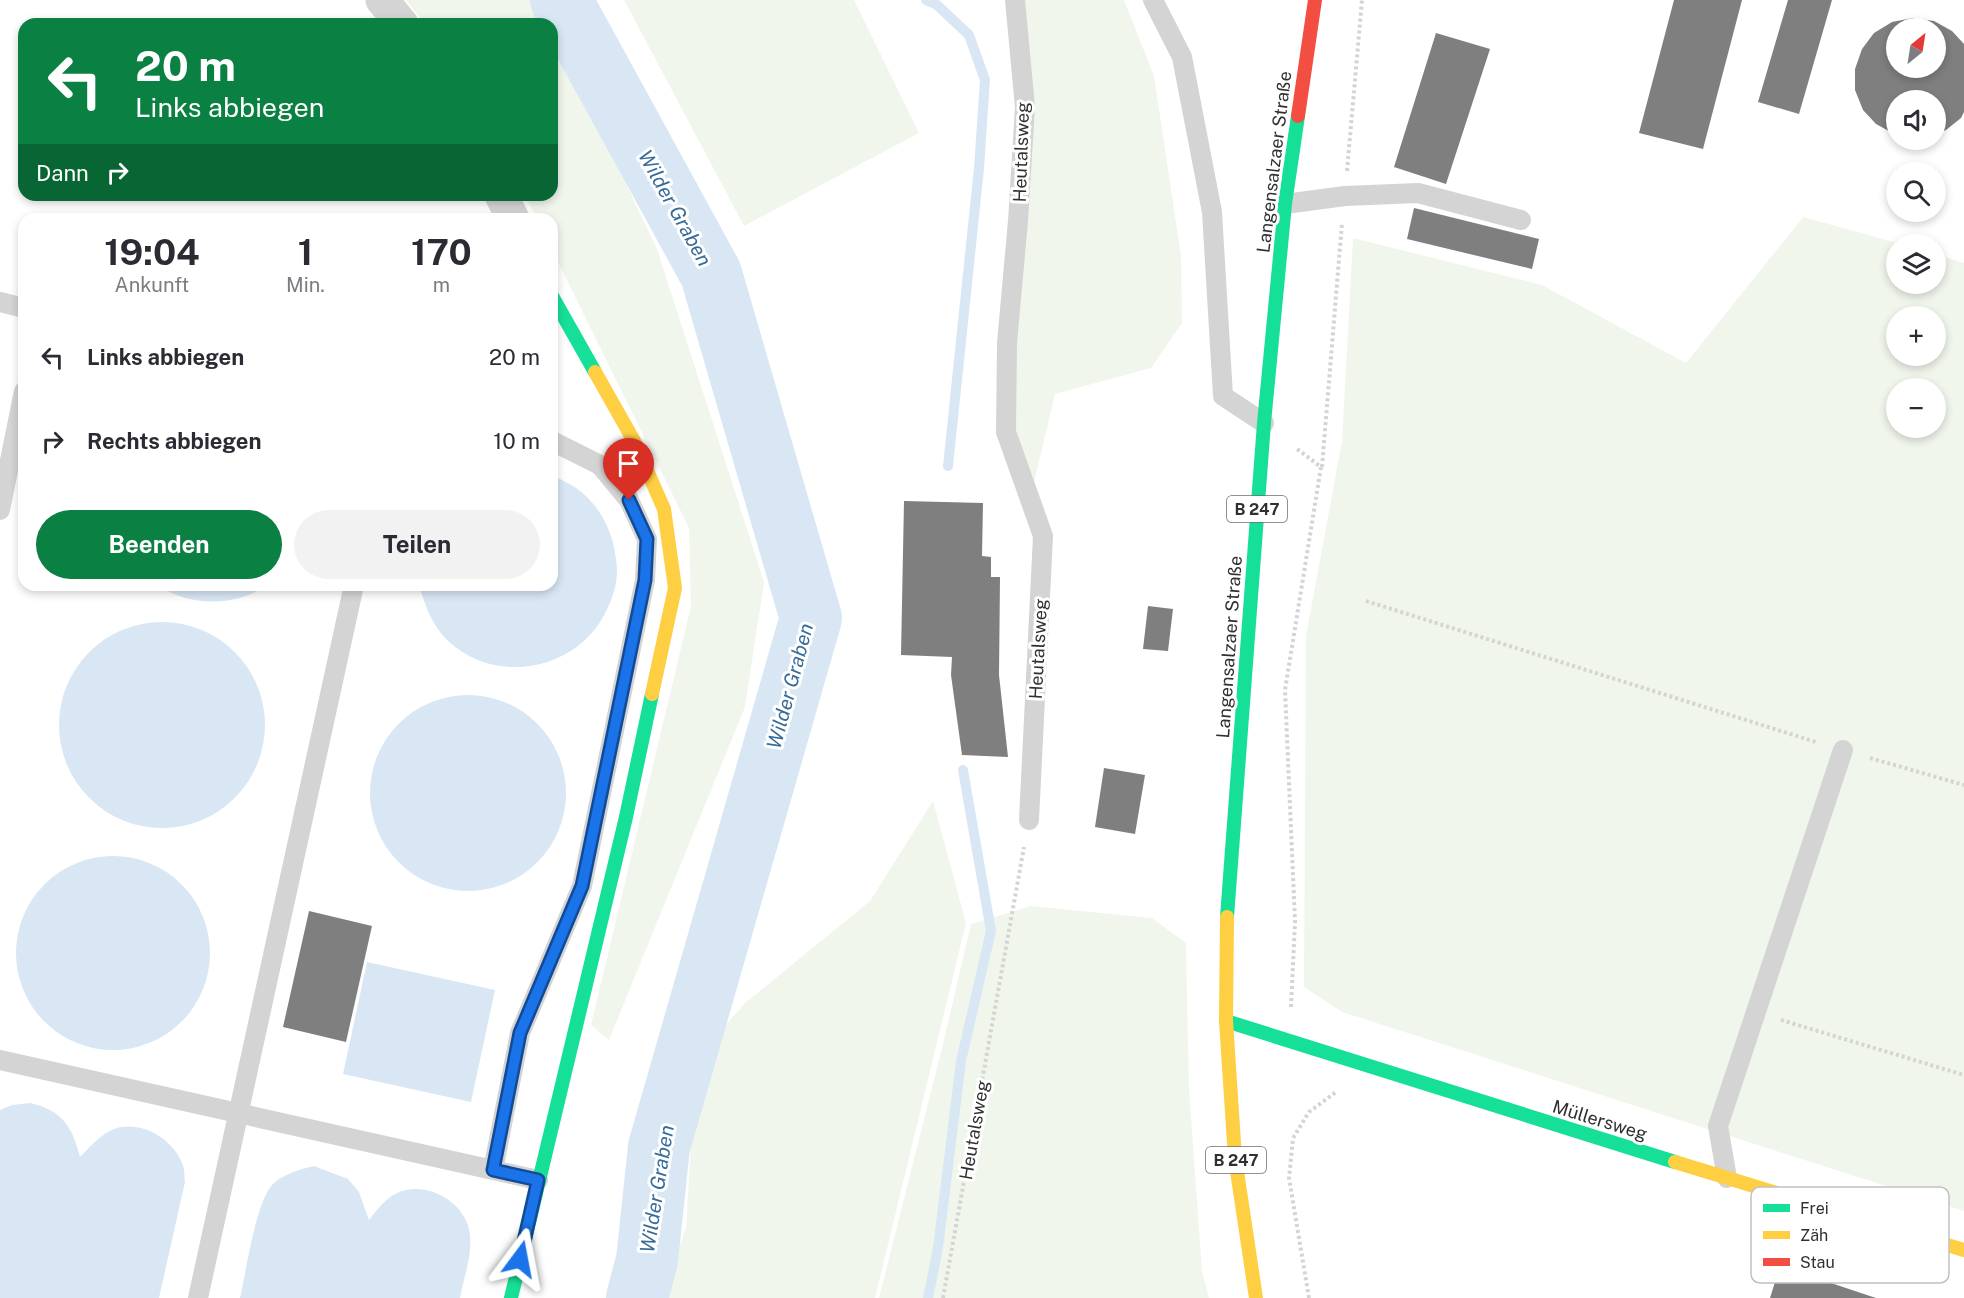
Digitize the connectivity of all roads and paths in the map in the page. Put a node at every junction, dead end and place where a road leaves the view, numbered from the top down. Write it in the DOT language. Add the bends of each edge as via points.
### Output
graph roads {
  1 [pos="382,0"];
  2 [pos="1015,0"];
  3 [pos="1153,0"];
  4 [pos="1315,0"];
  5 [pos="1362,0"];
  6 [pos="397,18"];
  7 [pos="1345,196"];
  8 [pos="1285,204"];
  9 [pos="1521,220"];
  10 [pos="0,302"];
  11 [pos="18,306"];
  12 [pos="558,307"];
  13 [pos="18,422"];
  14 [pos="1264,423"];
  15 [pos="558,444"];
  16 [pos="1322,467"];
  17 [pos="0,510"];
  18 [pos="353,591"];
  19 [pos="1366,601"];
  20 [pos="1843,750"];
  21 [pos="1964,785"];
  22 [pos="1029,820"];
  23 [pos="1756,1012"];
  24 [pos="1226,1021"];
  25 [pos="1289,1041"];
  26 [pos="0,1060"];
  27 [pos="1366,1066"];
  28 [pos="1964,1075"];
  29 [pos="238,1113"];
  30 [pos="493,1170"];
  31 [pos="1727,1178"];
  32 [pos="538,1180"];
  33 [pos="1757,1187"];
  34 [pos="1949,1245"];
  35 [pos="1964,1250"];
  36 [pos="198,1298"];
  37 [pos="511,1298"];
  38 [pos="944,1298"];
  39 [pos="1256,1298"];
  40 [pos="1309,1298"];
  1 -- 6 [label="street"];
  2 -- 22 [label="lane, Heutalsweg" via="1024,107 1007,343 1006,432 1043,536"];
  3 -- 14 [label="lane" via="1182,57 1212,212 1223,396"];
  4 -- 8 [label="street, Langensalzaer Straße / B 247"];
  5 -- 7 [label="path"];
  7 -- 8 [label="lane"];
  7 -- 9 [label="lane" via="1418,193"];
  7 -- 16 [label="path"];
  8 -- 14 [label="street, Langensalzaer Straße / B 247"];
  10 -- 11 [label="lane"];
  12 -- 32 [label="street" via="634,441 664,509 675,588 626,817"];
  13 -- 17 [label="lane"];
  14 -- 16 [label="path"];
  14 -- 24 [label="street, Langensalzaer Straße / B 247" via="1226,934"];
  15 -- 30 [label="lane" via="600,465 629,500 647,539 645,580 582,886 520,1033"];
  16 -- 25 [label="path" via="1285,690 1295,922"];
  18 -- 29 [label="lane"];
  19 -- 20 [label="path"];
  20 -- 21 [label="path"];
  20 -- 23 [label="lane"];
  22 -- 38 [label="path, Heutalsweg"];
  23 -- 28 [label="path"];
  23 -- 31 [label="lane" via="1718,1126"];
  24 -- 25 [label="street, Müllersweg"];
  24 -- 39 [label="street, Langensalzaer Straße / B 247" via="1235,1158"];
  25 -- 27 [label="street, Müllersweg"];
  26 -- 29 [label="lane"];
  27 -- 31 [label="street, Müllersweg"];
  27 -- 40 [label="path" via="1310,1112 1293,1138 1289,1178"];
  29 -- 30 [label="lane"];
  29 -- 36 [label="lane"];
  30 -- 32 [label="lane"];
  31 -- 33 [label="street, Müllersweg"];
  32 -- 37 [label="street"];
  34 -- 35 [label="street, Müllersweg"];
}
